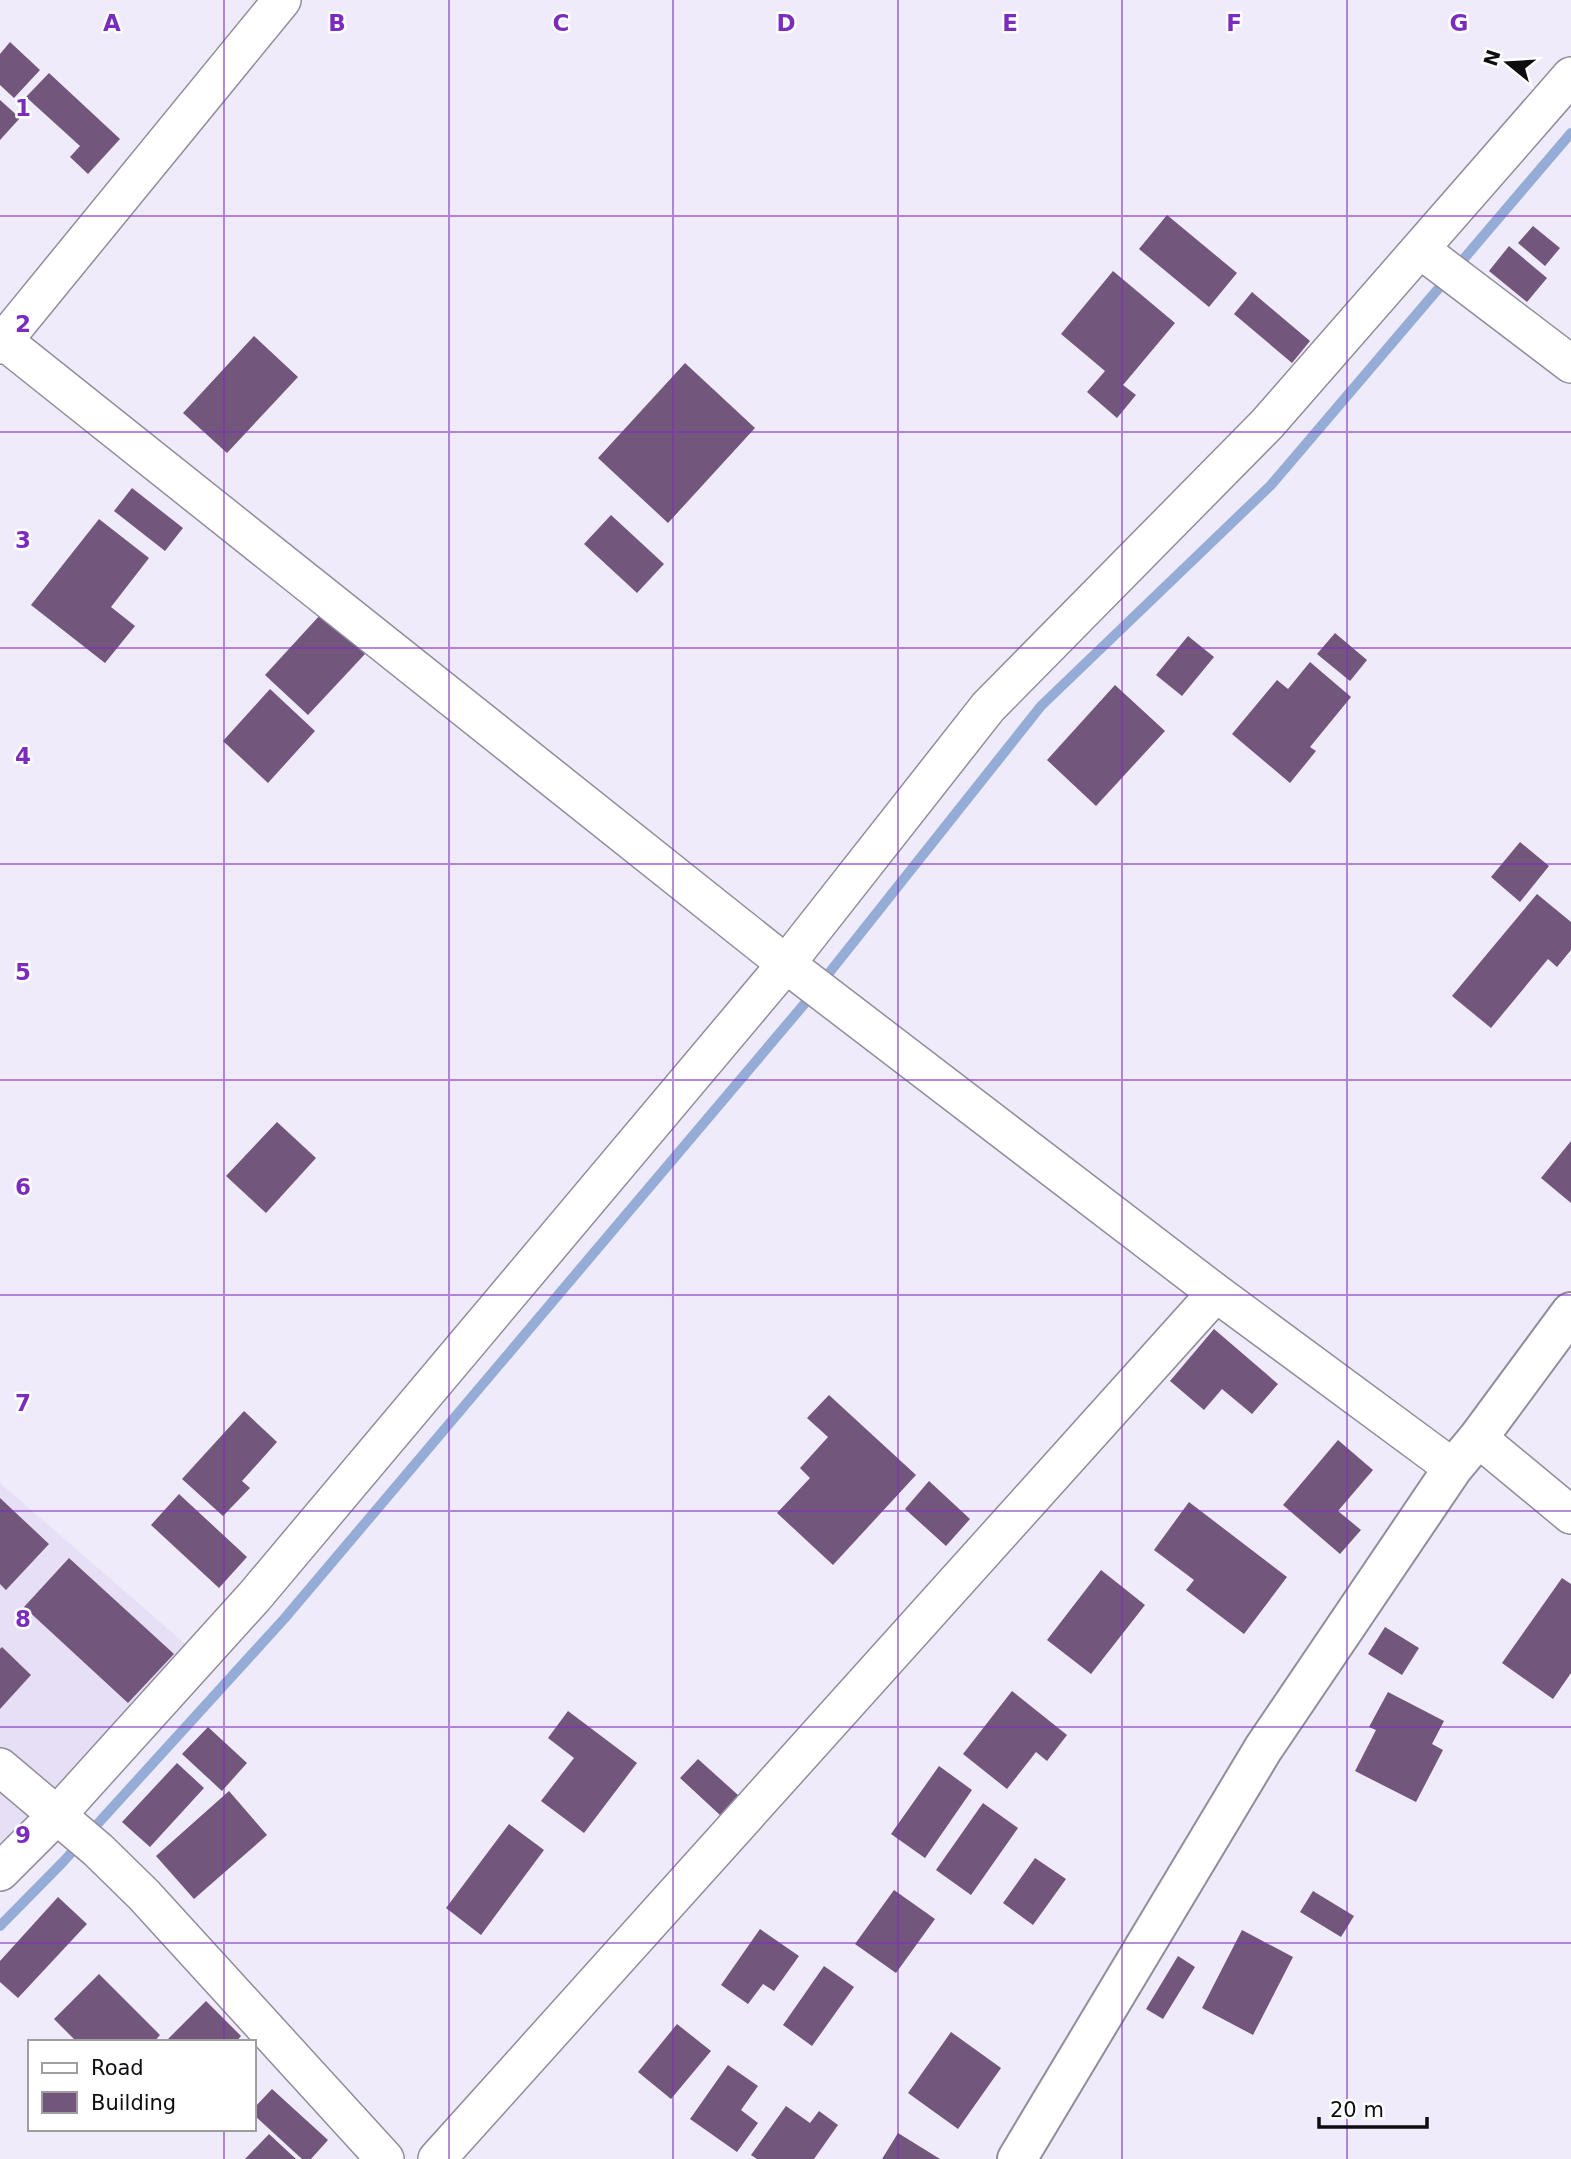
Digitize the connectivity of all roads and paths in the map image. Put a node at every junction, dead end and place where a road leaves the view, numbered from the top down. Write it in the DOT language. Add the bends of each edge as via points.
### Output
graph roads {
  1 [pos="282,0"];
  2 [pos="1571,76"];
  3 [pos="1421,250"];
  4 [pos="1,341"];
  5 [pos="1571,364"];
  6 [pos="786,964"];
  7 [pos="1216,1293"];
  8 [pos="1571,1312"];
  9 [pos="1478,1438"];
  10 [pos="1453,1468"];
  11 [pos="1571,1515"];
  12 [pos="0,1767"];
  13 [pos="55,1816"];
  14 [pos="0,1872"];
  15 [pos="385,2159"];
  16 [pos="437,2159"];
  17 [pos="1017,2159"];
  1 -- 4 [label="street"];
  2 -- 3 [label="street"];
  3 -- 5 [label="street"];
  3 -- 6 [label="street" via="1267,424 988,707"];
  4 -- 6 [label="street"];
  6 -- 7 [label="street"];
  6 -- 13 [label="street" via="254,1597"];
  7 -- 10 [label="street"];
  7 -- 16 [label="street"];
  8 -- 9 [label="street"];
  9 -- 10 [label="street"];
  9 -- 11 [label="street"];
  10 -- 17 [label="street" via="1263,1749"];
  12 -- 13 [label="street"];
  13 -- 14 [label="street"];
  13 -- 15 [label="street" via="144,1895"];
}
